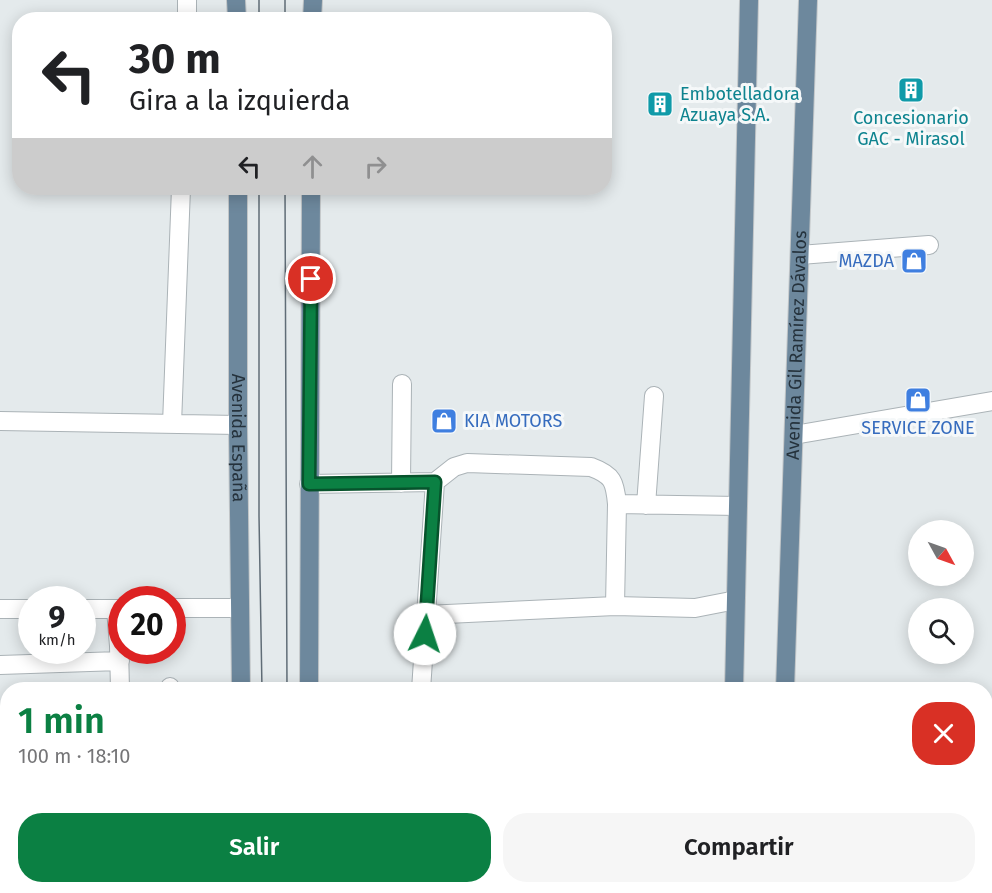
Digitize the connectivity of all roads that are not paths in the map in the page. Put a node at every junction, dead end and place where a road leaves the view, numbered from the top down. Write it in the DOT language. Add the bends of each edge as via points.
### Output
graph roads {
  1 [pos="749,0"];
  2 [pos="808,0"];
  3 [pos="180,195"];
  4 [pos="238,195"];
  5 [pos="311,195"];
  6 [pos="929,245"];
  7 [pos="800,255"];
  8 [pos="402,384"];
  9 [pos="654,396"];
  10 [pos="992,401"];
  11 [pos="0,421"];
  12 [pos="172,424"];
  13 [pos="238,424"];
  14 [pos="794,435"];
  15 [pos="435,482"];
  16 [pos="401,483"];
  17 [pos="309,484"];
  18 [pos="617,504"];
  19 [pos="646,505"];
  20 [pos="738,506"];
  21 [pos="736,600"];
  22 [pos="615,606"];
  23 [pos="186,608"];
  24 [pos="239,608"];
  25 [pos="0,609"];
  26 [pos="18,609"];
  27 [pos="426,615"];
  28 [pos="108,661"];
  29 [pos="120,664"];
  30 [pos="0,665"];
  31 [pos="120,682"];
  32 [pos="241,682"];
  33 [pos="309,682"];
  34 [pos="422,682"];
  35 [pos="734,682"];
  36 [pos="785,682"];
  1 -- 20 [label="main road"];
  2 -- 7 [label="main road, Avenida Gil Ramírez Dávalos"];
  3 -- 12 [label="street"];
  4 -- 13 [label="main road, Avenida España"];
  5 -- 17 [label="main road"];
  6 -- 7 [label="street"];
  7 -- 14 [label="main road, Avenida Gil Ramírez Dávalos"];
  8 -- 16 [label="street"];
  9 -- 19 [label="street"];
  10 -- 14 [label="street"];
  11 -- 12 [label="street"];
  12 -- 13 [label="street"];
  13 -- 24 [label="main road, Avenida España"];
  14 -- 36 [label="main road, Avenida Gil Ramírez Dávalos"];
  15 -- 16 [label="street"];
  15 -- 18 [label="street" via="454,467 467,463 591,467 606,472 615,487"];
  15 -- 27 [label="street"];
  16 -- 17 [label="street"];
  17 -- 33 [label="main road"];
  18 -- 19 [label="street"];
  18 -- 22 [label="street"];
  19 -- 20 [label="street"];
  20 -- 21 [label="main road"];
  21 -- 22 [label="street" via="695,608"];
  21 -- 35 [label="main road"];
  22 -- 27 [label="street"];
  23 -- 24 [label="street"];
  24 -- 32 [label="main road, Avenida España"];
  25 -- 26 [label="street"];
  27 -- 34 [label="street"];
  28 -- 30 [label="street"];
  29 -- 31 [label="street"];
}
